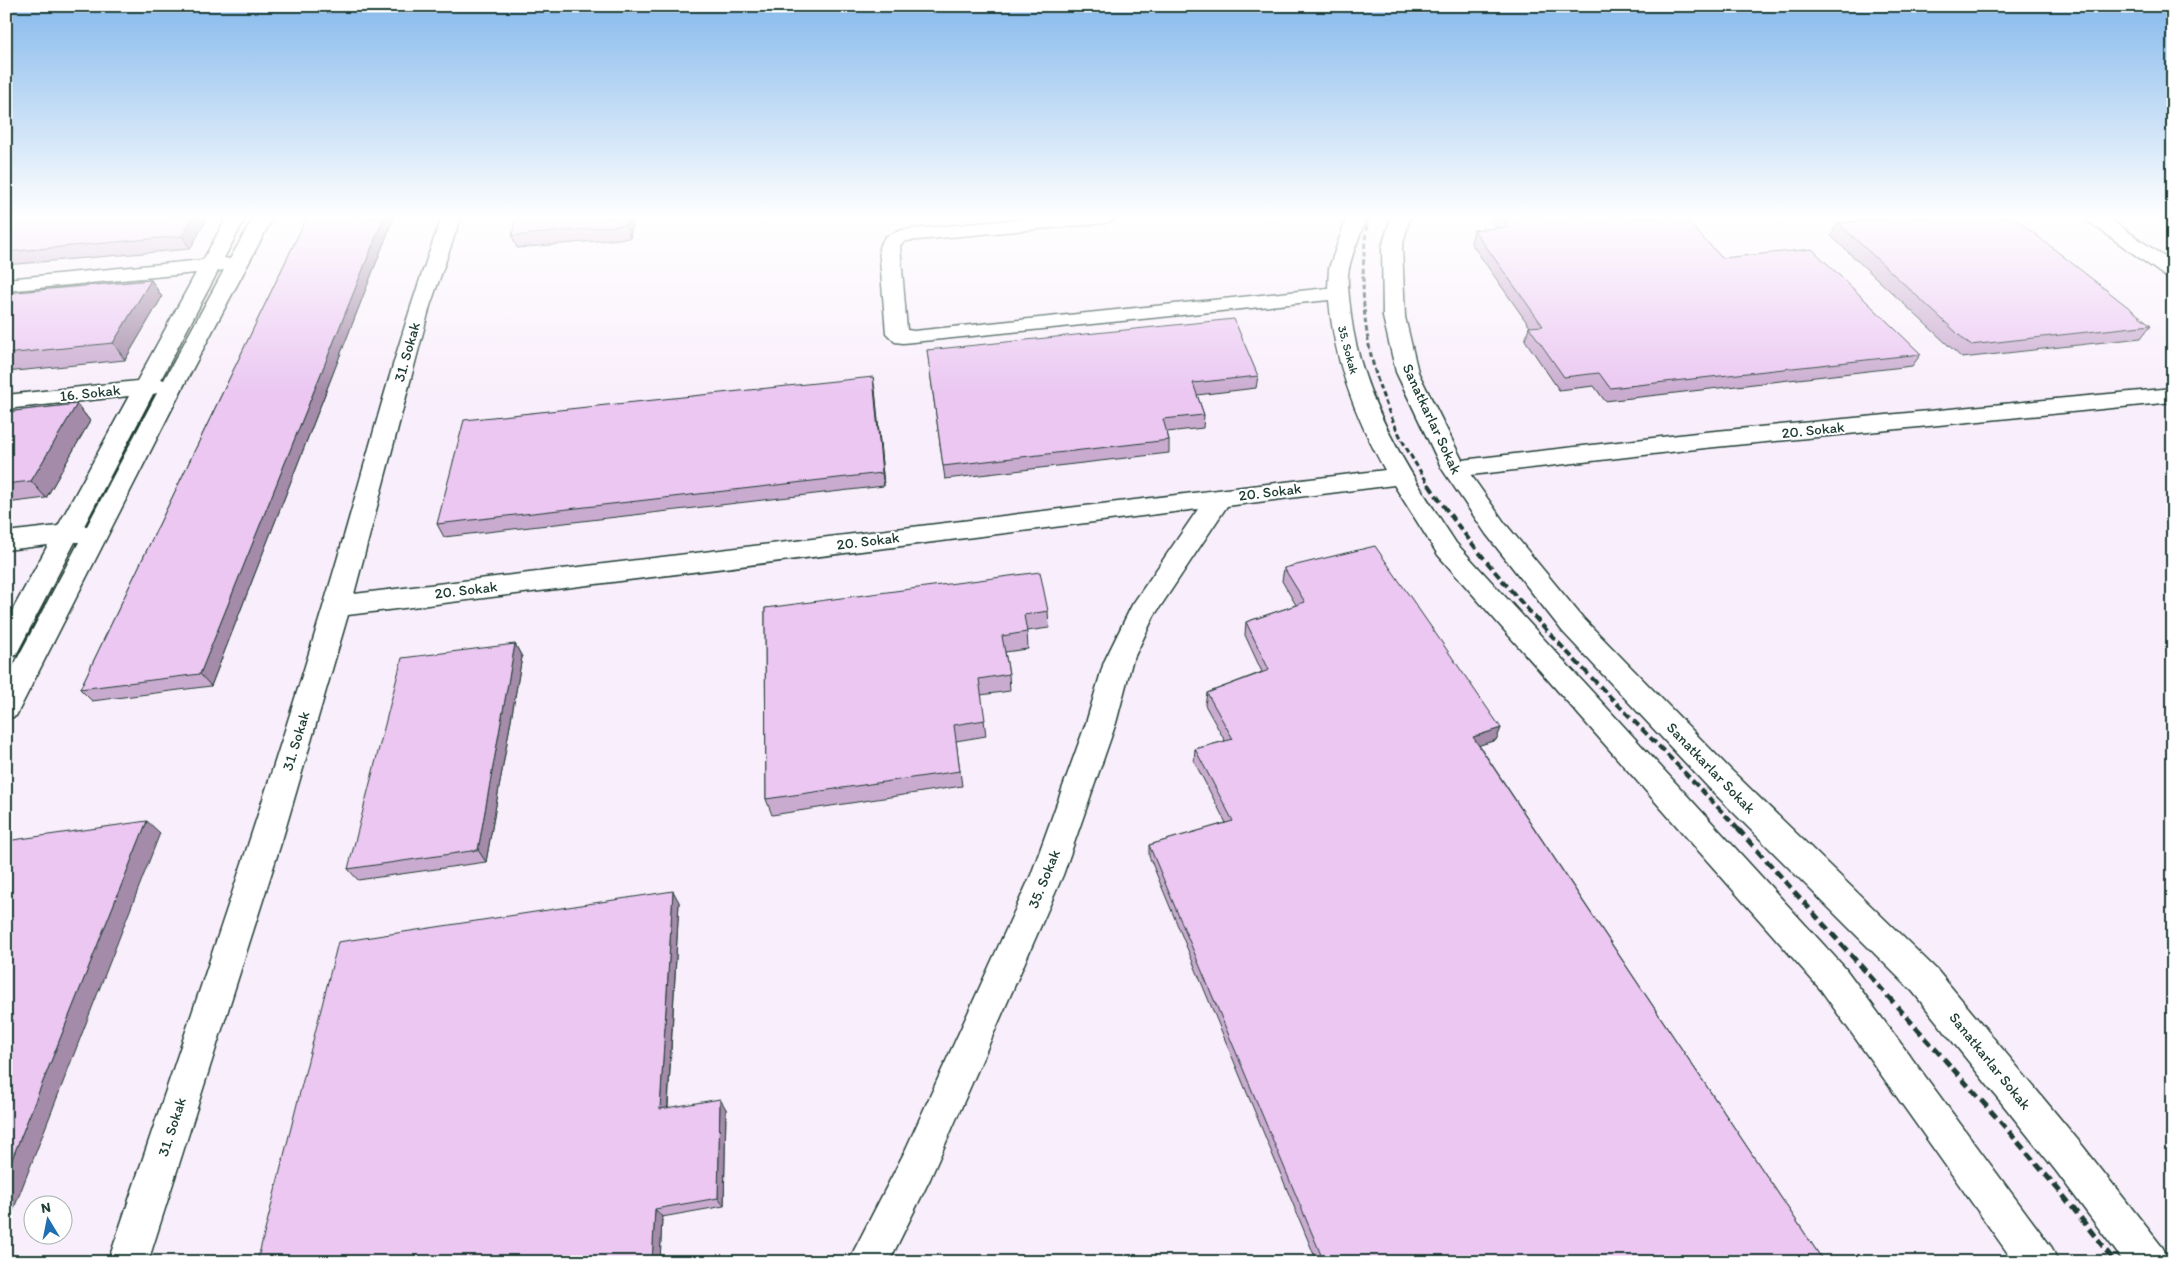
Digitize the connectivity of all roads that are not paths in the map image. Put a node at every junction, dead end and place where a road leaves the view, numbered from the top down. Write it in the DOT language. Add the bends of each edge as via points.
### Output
graph roads {
  1 [pos="101,276"];
  2 [pos="205,276"];
  3 [pos="231,276"];
  4 [pos="430,276"];
  5 [pos="891,276"];
  6 [pos="1338,276"];
  7 [pos="1393,276"];
  8 [pos="6,285"];
  9 [pos="1338,293"];
  10 [pos="173,385"];
  11 [pos="145,388"];
  12 [pos="2173,395"];
  13 [pos="6,402"];
  14 [pos="1454,469"];
  15 [pos="1400,476"];
  16 [pos="1218,498"];
  17 [pos="100,530"];
  18 [pos="67,534"];
  19 [pos="6,541"];
  20 [pos="337,606"];
  21 [pos="6,648"];
  22 [pos="6,708"];
  23 [pos="128,1262"];
  24 [pos="868,1262"];
  25 [pos="2038,1262"];
  26 [pos="2149,1262"];
  1 -- 8 [label="street"];
  2 -- 11 [label="street"];
  3 -- 10 [label="street"];
  4 -- 20 [label="street, 31. Sokak"];
  5 -- 9 [label="street" via="897,333 903,337"];
  6 -- 9 [label="street, 35. Sokak"];
  7 -- 14 [label="street, Sanatkarlar Sokak" via="1394,317 1407,372"];
  9 -- 15 [label="street, 35. Sokak" via="1340,323 1352,371"];
  10 -- 11 [label="street, 16. Sokak"];
  10 -- 17 [label="street"];
  11 -- 13 [label="street, 16. Sokak"];
  11 -- 18 [label="street"];
  12 -- 14 [label="street, 20. Sokak" via="1705,440"];
  14 -- 26 [label="street, Sanatkarlar Sokak" via="1495,528 1573,625 1719,778 1925,981"];
  15 -- 16 [label="street, 20. Sokak"];
  15 -- 25 [label="street, 35. Sokak" via="1447,549 1833,979"];
  16 -- 20 [label="street, 20. Sokak"];
  16 -- 24 [label="street, 35. Sokak" via="1142,612 1118,662 1101,723 1047,875 917,1166"];
  17 -- 18 [label="street"];
  17 -- 22 [label="street"];
  18 -- 19 [label="street"];
  18 -- 21 [label="street"];
  20 -- 23 [label="street, 31. Sokak" via="267,837"];
}
